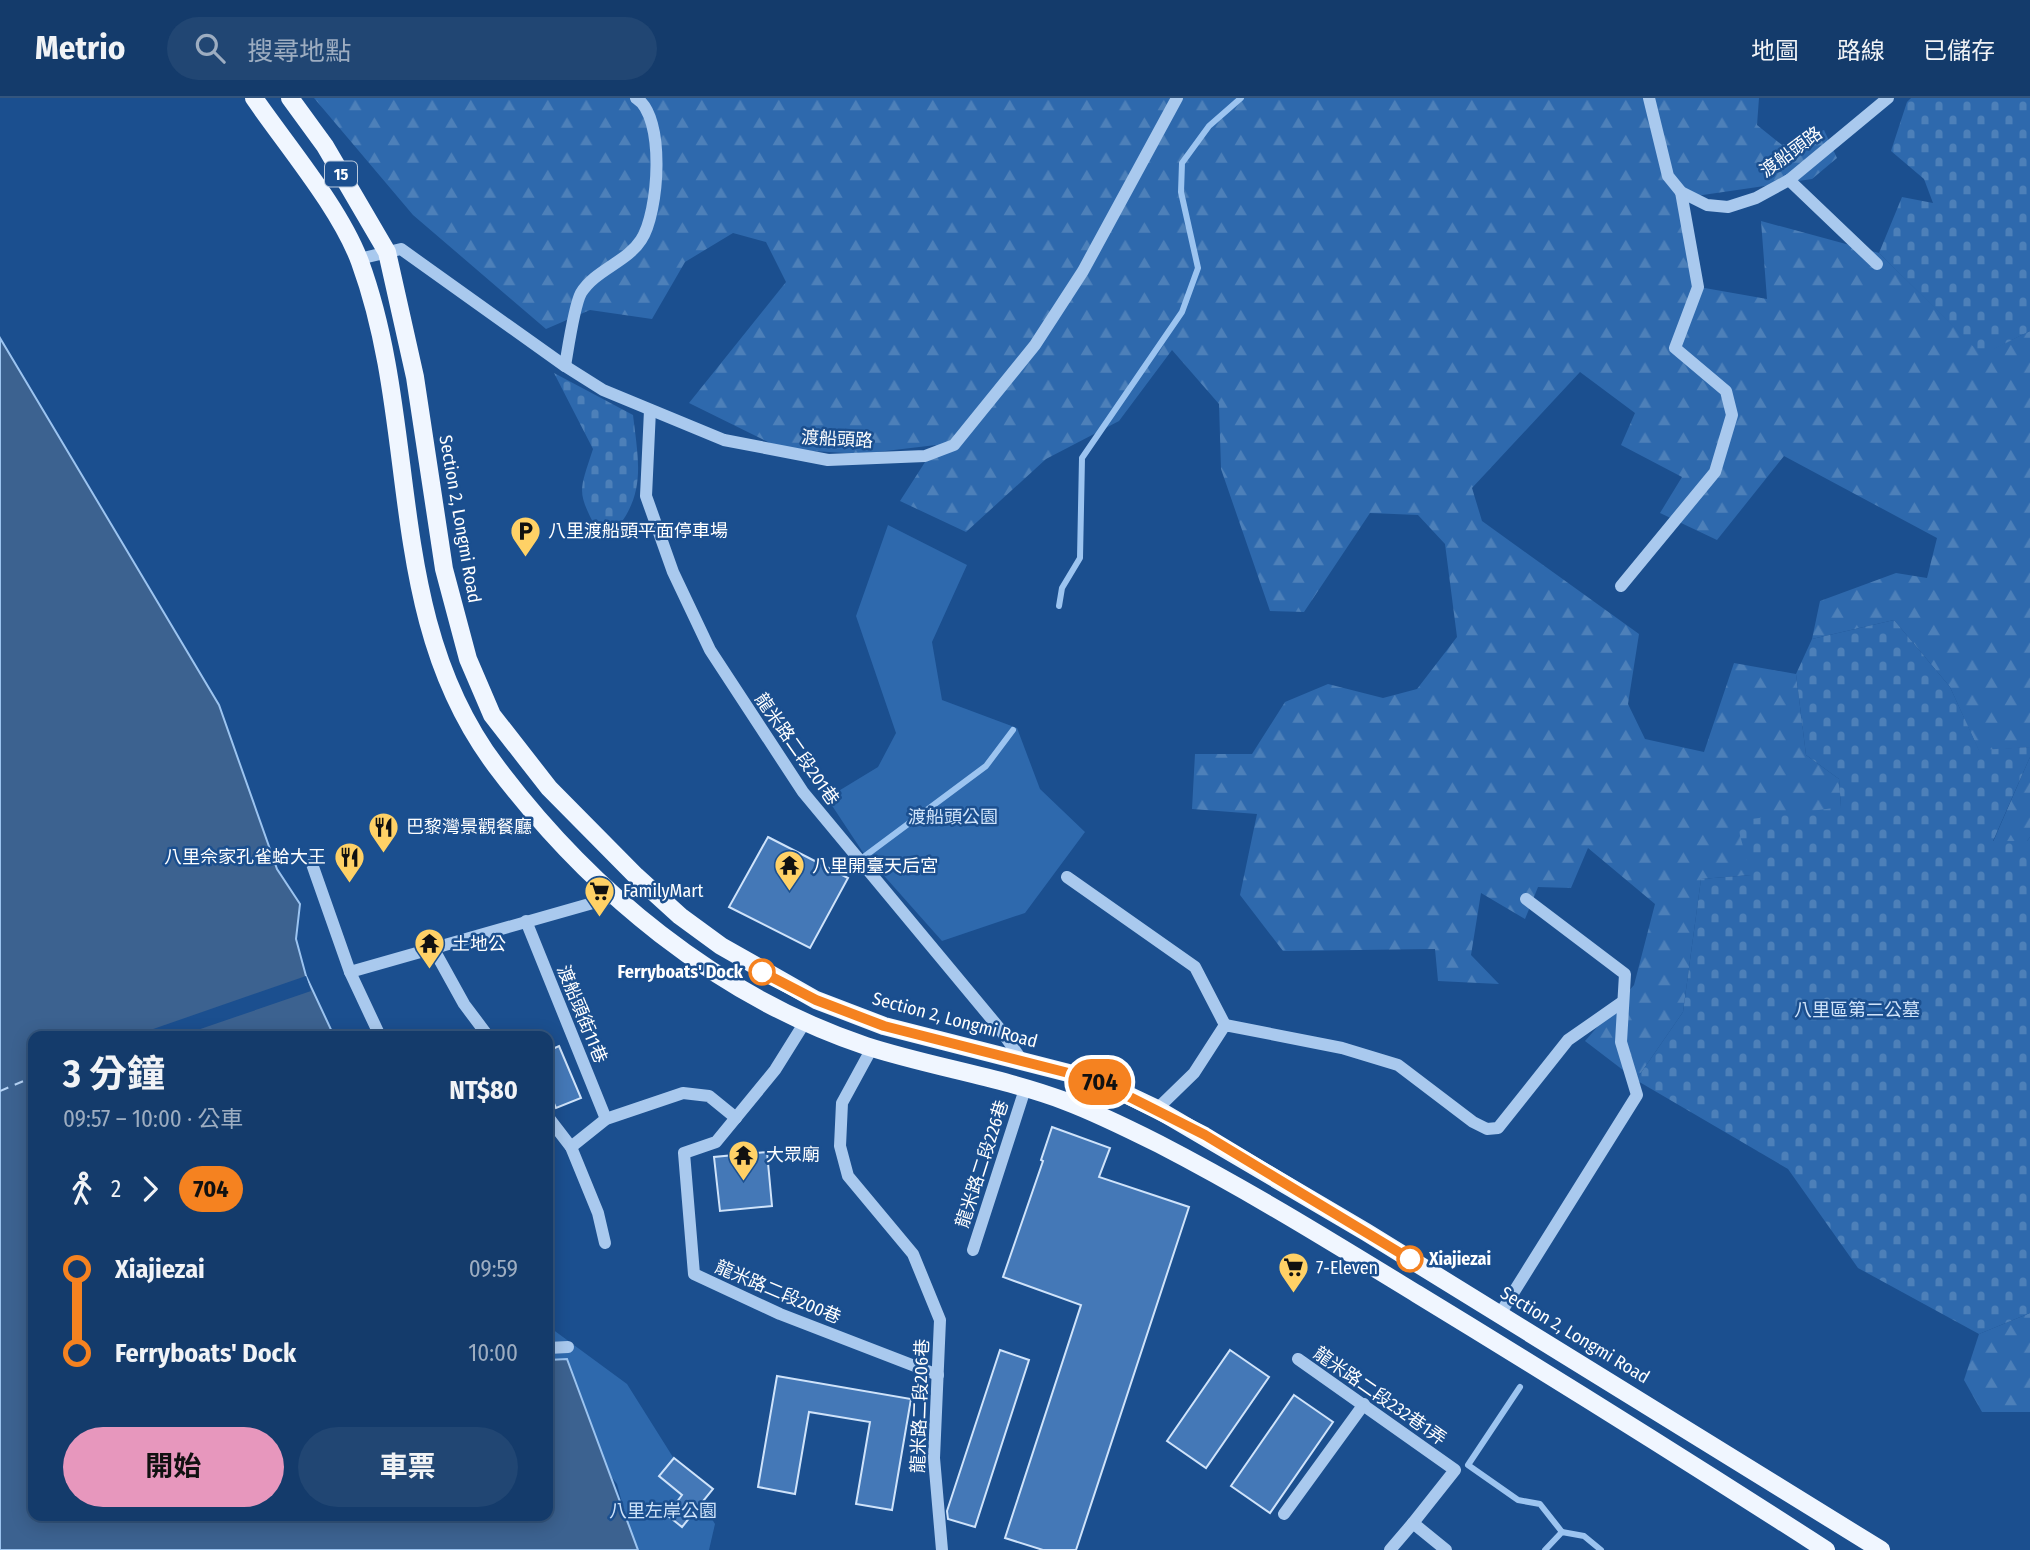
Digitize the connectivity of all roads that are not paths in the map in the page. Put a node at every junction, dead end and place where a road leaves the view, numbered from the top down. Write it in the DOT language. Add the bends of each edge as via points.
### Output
graph roads {
  1 [pos="254,98"];
  2 [pos="290,98"];
  3 [pos="636,98"];
  4 [pos="1177,98"];
  5 [pos="1649,98"];
  6 [pos="1888,98"];
  7 [pos="1789,180"];
  8 [pos="1681,192"];
  9 [pos="387,253"];
  10 [pos="359,259"];
  11 [pos="1877,264"];
  12 [pos="565,366"];
  13 [pos="650,410"];
  14 [pos="1621,586"];
  15 [pos="312,864"];
  16 [pos="1067,877"];
  17 [pos="614,897"];
  18 [pos="1527,899"];
  19 [pos="526,921"];
  20 [pos="433,948"];
  21 [pos="350,972"];
  22 [pos="1621,1003"];
  23 [pos="805,1022"];
  24 [pos="1225,1026"];
  25 [pos="378,1031"];
  26 [pos="484,1031"];
  27 [pos="872,1048"];
  28 [pos="1021,1059"];
  29 [pos="1025,1089"];
  30 [pos="1157,1109"];
  31 [pos="736,1118"];
  32 [pos="606,1119"];
  33 [pos="553,1124"];
  34 [pos="571,1147"];
  35 [pos="604,1243"];
  36 [pos="973,1250"];
  37 [pos="1500,1314"];
  38 [pos="568,1347"];
  39 [pos="553,1348"];
  40 [pos="1298,1359"];
  41 [pos="938,1375"];
  42 [pos="1364,1404"];
  43 [pos="1690,1430"];
  44 [pos="1677,1454"];
  45 [pos="1284,1514"];
  46 [pos="1413,1522"];
  47 [pos="942,1550"];
  48 [pos="1390,1550"];
  49 [pos="1447,1550"];
  50 [pos="1826,1550"];
  51 [pos="1881,1550"];
  1 -- 10 [label="main road, 15" via="336,216"];
  2 -- 9 [label="main road, Section 2, Longmi Road / 15" via="325,146"];
  3 -- 12 [label="street" via="643,102 653,123 651,213 641,240 580,293"];
  4 -- 13 [label="street, 渡船頭路" via="1083,271 1035,345 954,445 925,456 828,460 724,440"];
  5 -- 8 [label="street" via="1668,176"];
  6 -- 7 [label="street, 渡船頭路"];
  7 -- 8 [label="street, 渡船頭路" via="1756,198 1728,206 1707,205"];
  7 -- 11 [label="street"];
  8 -- 14 [label="street" via="1698,287 1675,348 1726,391 1732,415 1715,472"];
  9 -- 10 [label="street, 渡船頭路"];
  9 -- 12 [label="street, 渡船頭路" via="401,249"];
  9 -- 28 [label="main road, Section 2, Longmi Road / 15" via="415,377 444,569 468,659 492,715 541,778 680,916 762,972 816,1000 884,1026"];
  10 -- 17 [label="main road, 15" via="383,351 419,593 438,661 466,720 497,767"];
  12 -- 13 [label="street, 渡船頭路" via="603,390"];
  13 -- 28 [label="street, 龍米路二段201巷" via="646,496 673,572 710,650 803,792"];
  15 -- 21 [label="street"];
  16 -- 24 [label="street" via="1195,967"];
  17 -- 19 [label="street"];
  17 -- 23 [label="main road, 15" via="715,974"];
  18 -- 22 [label="street" via="1625,974"];
  19 -- 20 [label="street"];
  19 -- 32 [label="street, 渡船頭街11巷"];
  20 -- 21 [label="street"];
  20 -- 26 [label="street"];
  21 -- 25 [label="street"];
  22 -- 24 [label="street" via="1569,1040 1498,1128 1487,1129 1398,1065 1342,1048"];
  22 -- 37 [label="street" via="1621,1042 1637,1095"];
  23 -- 27 [label="main road, 15"];
  23 -- 31 [label="street, 龍米路二段200巷"];
  24 -- 30 [label="street" via="1194,1073"];
  27 -- 29 [label="main road, 15"];
  27 -- 41 [label="street, 龍米路二段206巷" via="842,1103 840,1146 848,1176 913,1254 940,1320"];
  28 -- 29 [label="main road"];
  28 -- 30 [label="main road, Section 2, Longmi Road / 15" via="1096,1080"];
  29 -- 36 [label="street, 龍米路二段226巷"];
  29 -- 44 [label="main road, 15" via="1065,1101 1154,1141 1261,1199"];
  30 -- 37 [label="main road, Section 2, Longmi Road / 15"];
  31 -- 32 [label="street" via="709,1096 683,1093"];
  31 -- 41 [label="street, 龍米路二段200巷" via="716,1142 684,1153 694,1275"];
  32 -- 34 [label="street"];
  33 -- 34 [label="street"];
  34 -- 35 [label="street" via="598,1213"];
  37 -- 43 [label="main road, Section 2, Longmi Road / 15"];
  38 -- 39 [label="street"];
  40 -- 42 [label="street, 龍米路二段232巷1弄"];
  41 -- 47 [label="street, 龍米路二段206巷" via="934,1458"];
  42 -- 45 [label="street"];
  42 -- 46 [label="street, 龍米路二段232巷1弄" via="1455,1471"];
  43 -- 44 [label="main road"];
  43 -- 51 [label="main road, Section 2, Longmi Road / 15"];
  44 -- 50 [label="main road, 15"];
  46 -- 48 [label="street"];
  46 -- 49 [label="street"];
}
